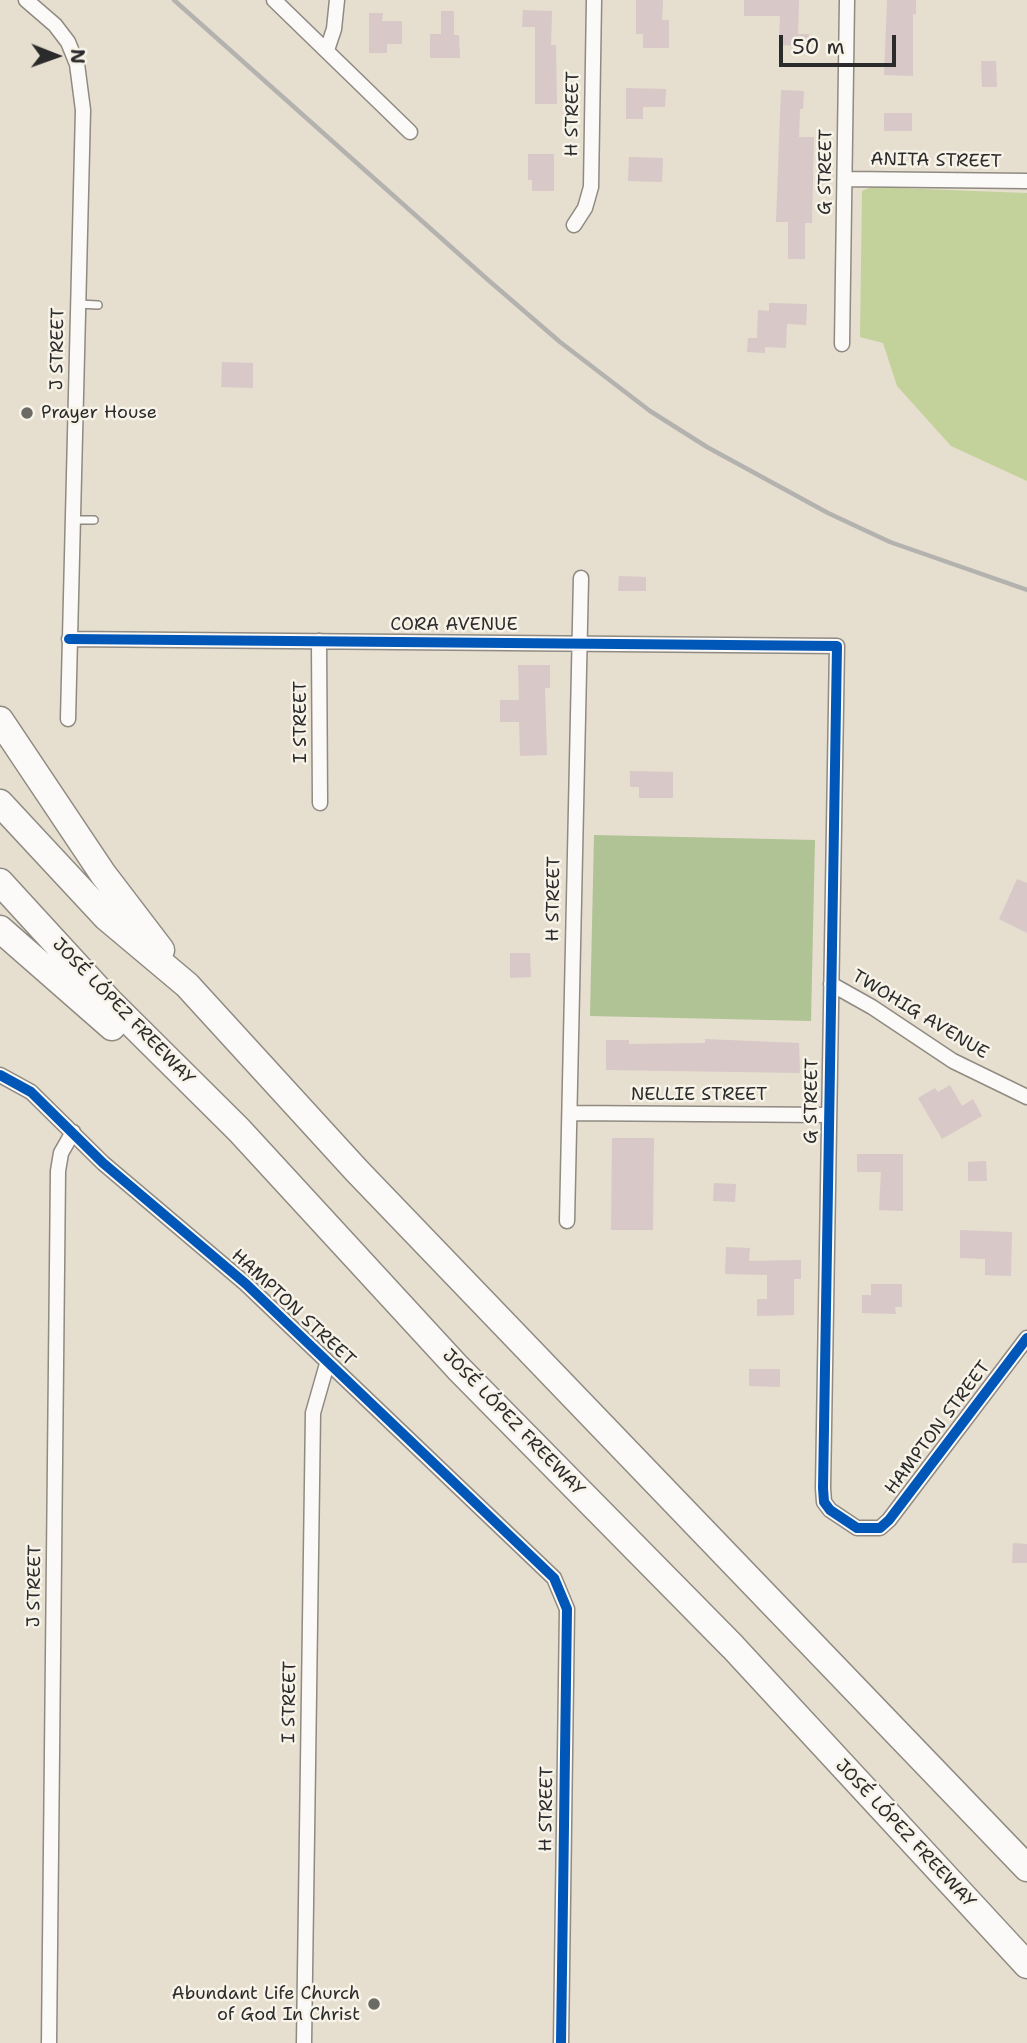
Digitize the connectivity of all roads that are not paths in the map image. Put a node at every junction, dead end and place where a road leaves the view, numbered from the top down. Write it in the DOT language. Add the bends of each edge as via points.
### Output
graph roads {
  1 [pos="26,0"];
  2 [pos="274,0"];
  3 [pos="337,0"];
  4 [pos="594,0"];
  5 [pos="847,0"];
  6 [pos="327,50"];
  7 [pos="411,132"];
  8 [pos="845,179"];
  9 [pos="1027,181"];
  10 [pos="574,225"];
  11 [pos="78,304"];
  12 [pos="98,305"];
  13 [pos="842,344"];
  14 [pos="72,520"];
  15 [pos="94,520"];
  16 [pos="581,578"];
  17 [pos="69,639"];
  18 [pos="319,642"];
  19 [pos="578,643"];
  20 [pos="837,646"];
  21 [pos="68,719"];
  22 [pos="0,720"];
  23 [pos="0,803"];
  24 [pos="320,803"];
  25 [pos="0,882"];
  26 [pos="0,929"];
  27 [pos="831,984"];
  28 [pos="187,985"];
  29 [pos="0,1074"];
  30 [pos="1027,1097"];
  31 [pos="569,1113"];
  32 [pos="829,1115"];
  33 [pos="224,1116"];
  34 [pos="73,1132"];
  35 [pos="567,1221"];
  36 [pos="1027,1338"];
  37 [pos="327,1364"];
  38 [pos="869,1530"];
  39 [pos="554,1578"];
  40 [pos="1027,1868"];
  41 [pos="1027,1965"];
  42 [pos="49,2043"];
  43 [pos="304,2043"];
  44 [pos="561,2043"];
  1 -- 11 [label="street, J STREET" via="68,42 81,85"];
  2 -- 6 [label="street"];
  3 -- 6 [label="street"];
  4 -- 10 [label="street, H STREET" via="591,187"];
  5 -- 8 [label="street, G STREET"];
  6 -- 7 [label="street"];
  8 -- 9 [label="street, ANITA STREET"];
  8 -- 13 [label="street, G STREET"];
  11 -- 12 [label="lane"];
  11 -- 14 [label="street, J STREET"];
  14 -- 15 [label="lane"];
  14 -- 17 [label="street, J STREET"];
  16 -- 19 [label="street, H STREET"];
  17 -- 18 [label="street, CORA AVENUE"];
  17 -- 21 [label="street, J STREET"];
  18 -- 19 [label="street, CORA AVENUE"];
  18 -- 24 [label="street, I STREET"];
  19 -- 20 [label="street, CORA AVENUE"];
  19 -- 31 [label="street, H STREET"];
  20 -- 27 [label="street, G STREET"];
  22 -- 28 [label="highway" via="103,874"];
  23 -- 28 [label="highway" via="106,917"];
  25 -- 33 [label="highway, JOSÉ LÓPEZ FREEWAY" via="110,1002"];
  26 -- 33 [label="highway" via="142,1054"];
  27 -- 30 [label="street, TWOHIG AVENUE" via="953,1061"];
  27 -- 32 [label="street, G STREET"];
  28 -- 40 [label="highway" via="357,1171"];
  29 -- 34 [label="street, HAMPTON STREET" via="31,1092"];
  31 -- 32 [label="street, NELLIE STREET"];
  31 -- 35 [label="street, H STREET"];
  32 -- 38 [label="street, G STREET" via="824,1502 857,1528"];
  33 -- 41 [label="highway, JOSÉ LÓPEZ FREEWAY" via="458,1368 733,1647"];
  34 -- 37 [label="street, HAMPTON STREET" via="246,1284"];
  34 -- 42 [label="street, J STREET" via="61,1153 58,1171"];
  36 -- 38 [label="street, HAMPTON STREET" via="905,1502 880,1528"];
  37 -- 39 [label="street, HAMPTON STREET"];
  37 -- 43 [label="street, I STREET" via="313,1413"];
  39 -- 44 [label="street, H STREET" via="567,1609"];
}
